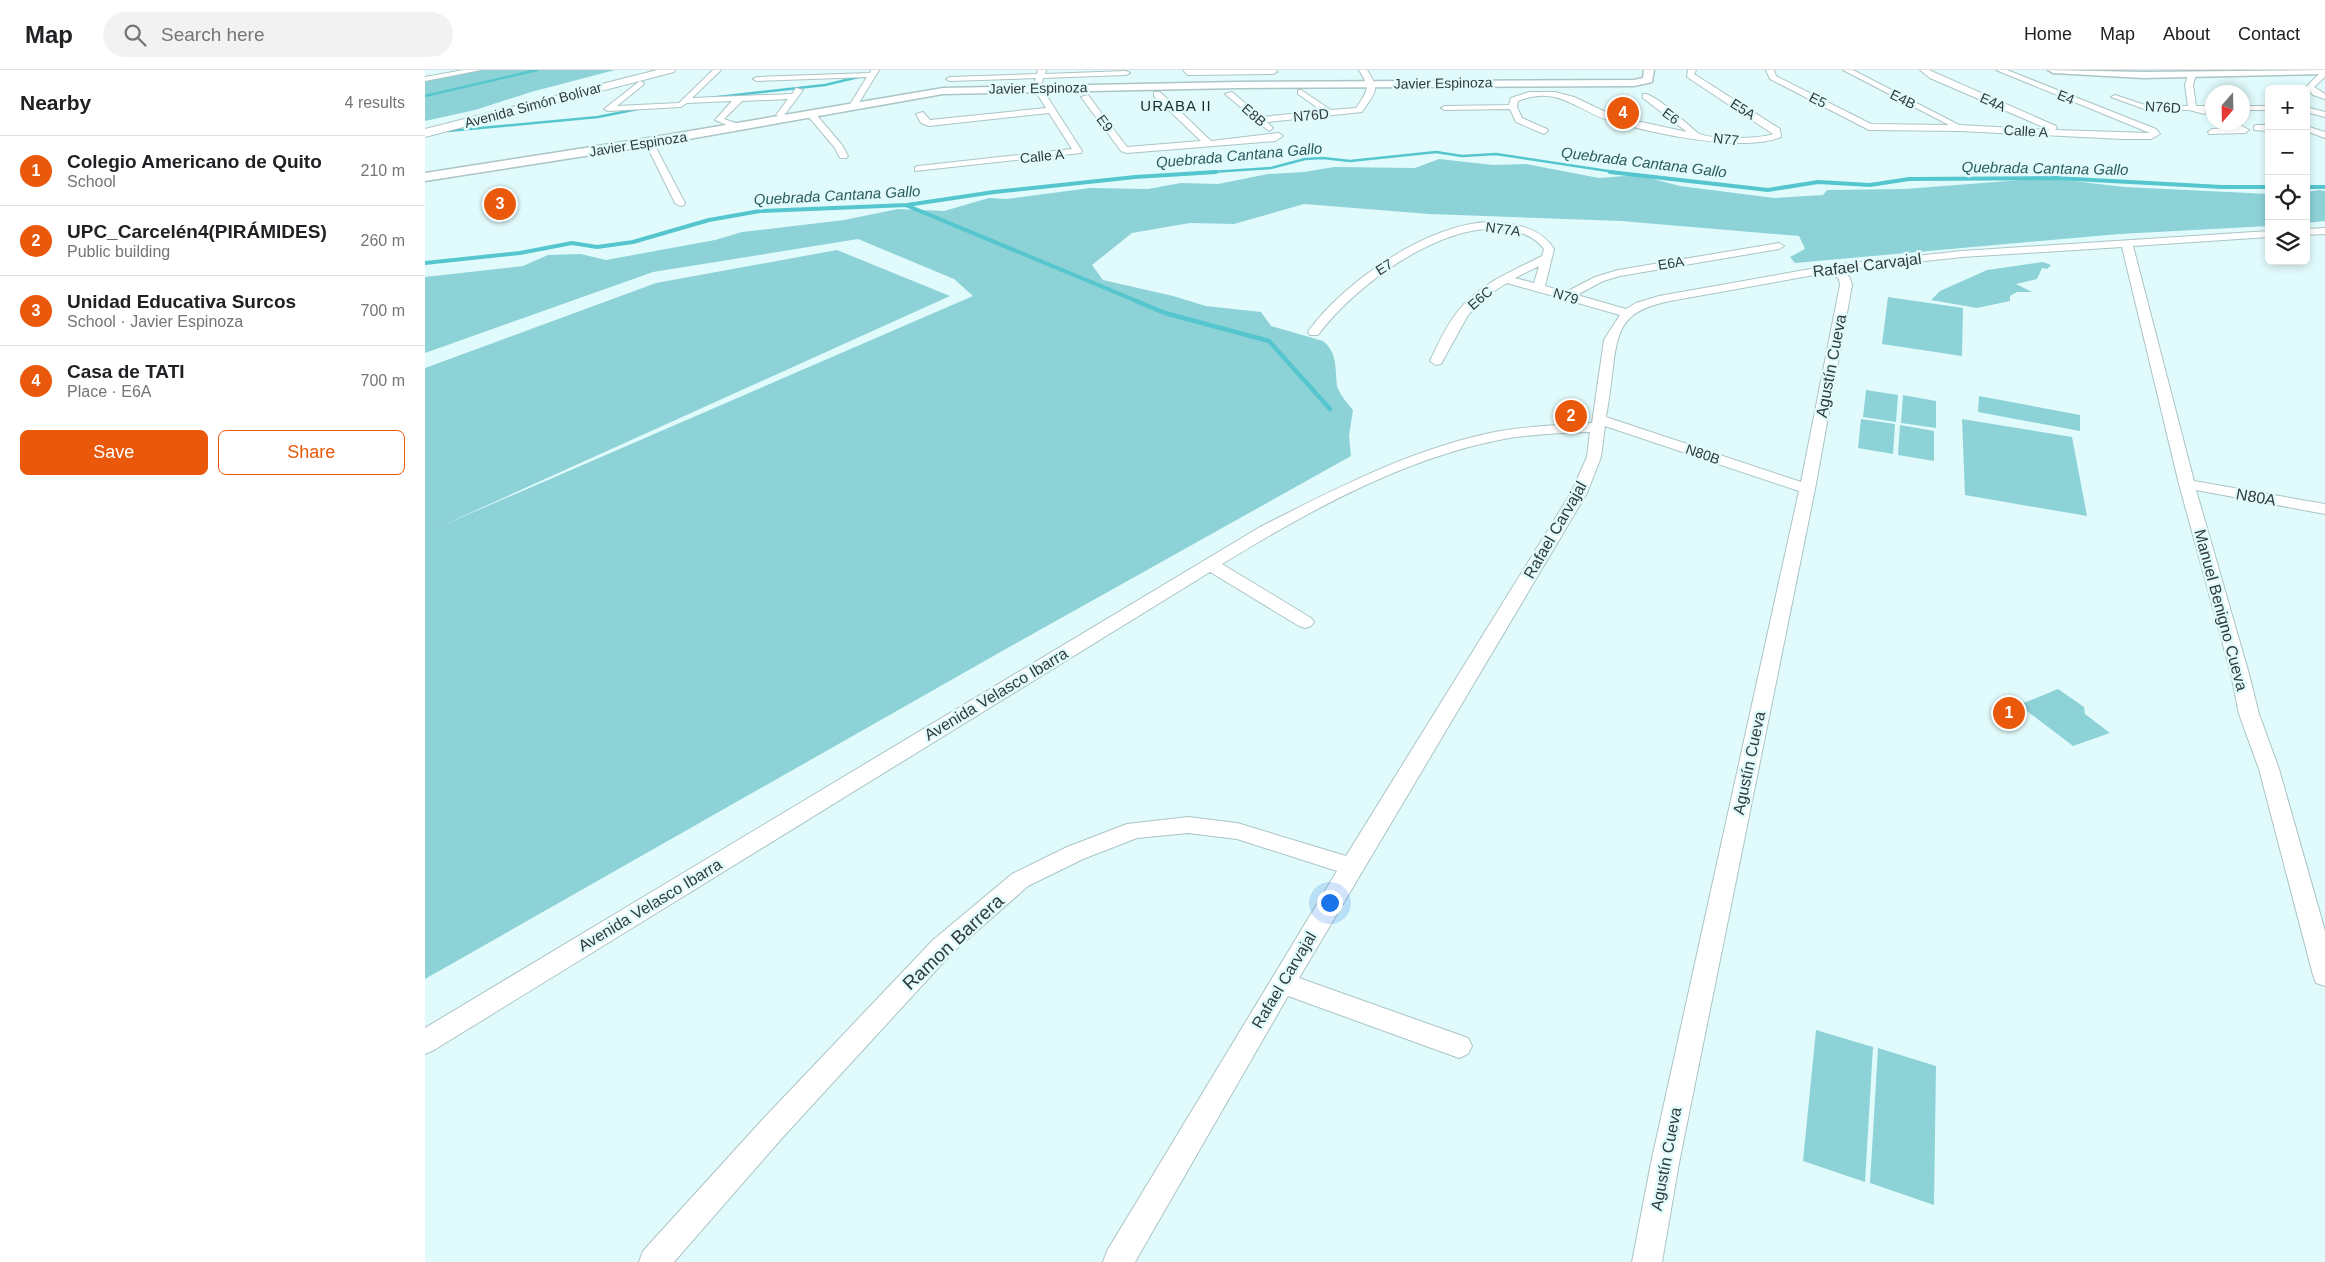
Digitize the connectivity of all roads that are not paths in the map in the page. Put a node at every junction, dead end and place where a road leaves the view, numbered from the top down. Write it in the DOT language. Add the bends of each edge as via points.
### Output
graph roads {
  1 [pos="427,70"];
  2 [pos="477,70"];
  3 [pos="648,70"];
  4 [pos="670,70"];
  5 [pos="717,70"];
  6 [pos="793,70"];
  7 [pos="954,70"];
  8 [pos="1187,70"];
  9 [pos="1272,70"];
  10 [pos="1363,70"];
  11 [pos="1649,70"];
  12 [pos="1692,70"];
  13 [pos="1770,70"];
  14 [pos="1847,70"];
  15 [pos="1924,70"];
  16 [pos="2000,70"];
  17 [pos="2053,70"];
  18 [pos="873,72"];
  19 [pos="2325,72"];
  20 [pos="449,74"];
  21 [pos="1126,74"];
  22 [pos="2192,74"];
  23 [pos="1235,75"];
  24 [pos="787,78"];
  25 [pos="1040,78"];
  26 [pos="425,79"];
  27 [pos="757,79"];
  28 [pos="640,83"];
  29 [pos="1372,84"];
  30 [pos="801,88"];
  31 [pos="1301,92"];
  32 [pos="1157,94"];
  33 [pos="1229,94"];
  34 [pos="795,96"];
  35 [pos="1645,96"];
  36 [pos="1085,97"];
  37 [pos="1520,97"];
  38 [pos="2115,97"];
  39 [pos="2325,97"];
  40 [pos="1470,98"];
  41 [pos="739,99"];
  42 [pos="686,102"];
  43 [pos="853,106"];
  44 [pos="2325,106"];
  45 [pos="1513,107"];
  46 [pos="1362,108"];
  47 [pos="1445,108"];
  48 [pos="1470,108"];
  49 [pos="2205,108"];
  50 [pos="2252,108"];
  51 [pos="2265,108"];
  52 [pos="2310,108"];
  53 [pos="2192,109"];
  54 [pos="2310,109"];
  55 [pos="1052,110"];
  56 [pos="1329,113"];
  57 [pos="2265,113"];
  58 [pos="811,114"];
  59 [pos="920,114"];
  60 [pos="2205,114"];
  61 [pos="780,115"];
  62 [pos="2325,115"];
  63 [pos="1259,120"];
  64 [pos="2133,124"];
  65 [pos="425,127"];
  66 [pos="737,127"];
  67 [pos="1869,127"];
  68 [pos="1960,128"];
  69 [pos="2257,128"];
  70 [pos="2265,128"];
  71 [pos="2310,129"];
  72 [pos="2245,130"];
  73 [pos="1544,131"];
  74 [pos="2063,132"];
  75 [pos="2212,132"];
  76 [pos="425,133"];
  77 [pos="1697,135"];
  78 [pos="2325,135"];
  79 [pos="649,142"];
  80 [pos="1756,142"];
  81 [pos="1208,143"];
  82 [pos="843,156"];
  83 [pos="918,168"];
  84 [pos="425,178"];
  85 [pos="680,203"];
  86 [pos="1471,226"];
  87 [pos="2325,231"];
  88 [pos="2310,232"];
  89 [pos="2265,234"];
  90 [pos="2127,243"];
  91 [pos="1779,246"];
  92 [pos="1546,258"];
  93 [pos="1833,268"];
  94 [pos="1506,279"];
  95 [pos="1539,287"];
  96 [pos="1567,296"];
  97 [pos="1627,313"];
  98 [pos="1314,332"];
  99 [pos="1436,361"];
  100 [pos="1599,423"];
  101 [pos="2187,484"];
  102 [pos="1807,490"];
  103 [pos="2325,509"];
  104 [pos="1209,564"];
  105 [pos="1305,622"];
  106 [pos="1351,868"];
  107 [pos="2325,975"];
  108 [pos="1282,984"];
  109 [pos="425,1042"];
  110 [pos="1459,1046"];
  111 [pos="654,1262"];
  112 [pos="1118,1262"];
  113 [pos="1647,1262"];
  1 -- 20 [label="street"];
  2 -- 20 [label="street"];
  3 -- 65 [label="highway, Avenida Simón Bolívar"];
  4 -- 76 [label="highway, Avenida Simón Bolívar"];
  5 -- 42 [label="street"];
  6 -- 24 [label="street"];
  7 -- 25 [label="street" via="949,81"];
  8 -- 23 [label="street" via="1187,73"];
  9 -- 23 [label="street"];
  10 -- 29 [label="street"];
  11 -- 29 [label="street, Javier Espinoza" via="1648,80 1640,82"];
  12 -- 80 [label="street, E5A" via="1690,75 1777,131 1778,136"];
  13 -- 67 [label="street, E5" via="1773,77"];
  14 -- 68 [label="street, E4B"];
  15 -- 74 [label="street, E4A"];
  16 -- 64 [label="street, E4"];
  17 -- 22 [label="street"];
  18 -- 24 [label="street"];
  18 -- 43 [label="street"];
  19 -- 22 [label="street"];
  19 -- 39 [label="street" via="2310,87"];
  20 -- 26 [label="street"];
  21 -- 25 [label="street"];
  22 -- 53 [label="street" via="2189,85"];
  23 -- 25 [label="street, Javier Espinoza"];
  23 -- 29 [label="street, Javier Espinoza"];
  24 -- 27 [label="street"];
  25 -- 43 [label="street, Javier Espinoza"];
  25 -- 55 [label="street, Calle A"];
  28 -- 42 [label="street" via="608,109 678,106"];
  29 -- 46 [label="street"];
  30 -- 34 [label="street"];
  31 -- 56 [label="street"];
  32 -- 81 [label="street"];
  33 -- 63 [label="street, E8B"];
  34 -- 41 [label="street"];
  34 -- 61 [label="street"];
  35 -- 77 [label="street, E6"];
  36 -- 81 [label="street, E9" via="1124,149"];
  37 -- 45 [label="street" via="1514,100"];
  37 -- 77 [label="street" via="1540,94 1567,98 1611,118"];
  38 -- 53 [label="street, N76D" via="2147,108"];
  40 -- 48 [label="street"];
  41 -- 42 [label="street"];
  41 -- 66 [label="street" via="719,120"];
  43 -- 58 [label="street, Javier Espinoza"];
  44 -- 52 [label="street"];
  45 -- 48 [label="street"];
  45 -- 73 [label="street" via="1519,120"];
  46 -- 56 [label="street, N76D"];
  47 -- 48 [label="street"];
  49 -- 53 [label="street, N76D"];
  50 -- 51 [label="street"];
  50 -- 57 [label="street"];
  53 -- 60 [label="street"];
  54 -- 62 [label="street"];
  55 -- 59 [label="street" via="929,123"];
  55 -- 83 [label="street, Calle A" via="1078,151"];
  56 -- 63 [label="street, N76D"];
  58 -- 66 [label="street, Javier Espinoza"];
  58 -- 82 [label="street" via="834,140"];
  63 -- 81 [label="street, E8B" via="1279,136"];
  64 -- 74 [label="street, Calle A" via="2156,134"];
  66 -- 79 [label="street, Javier Espinoza"];
  67 -- 68 [label="street, Calle A"];
  68 -- 74 [label="street, Calle A"];
  69 -- 70 [label="street"];
  71 -- 78 [label="street"];
  72 -- 75 [label="street"];
  77 -- 80 [label="street, N77"];
  79 -- 84 [label="street, Javier Espinoza"];
  79 -- 85 [label="street"];
  86 -- 92 [label="street, N77A" via="1501,226 1535,235 1545,241 1549,249"];
  86 -- 98 [label="street, E7" via="1427,243 1379,270 1351,290"];
  87 -- 88 [label="street"];
  89 -- 90 [label="street, Rafael Carvajal"];
  90 -- 93 [label="street, Rafael Carvajal" via="1962,254"];
  90 -- 101 [label="street, Manuel Benigno Cueva"];
  91 -- 96 [label="street, E6A" via="1613,274"];
  92 -- 94 [label="street, E6C"];
  92 -- 95 [label="street"];
  93 -- 97 [label="street, Rafael Carvajal" via="1670,296 1650,301"];
  93 -- 102 [label="street, Agustín Cueva" via="1844,278 1846,285"];
  94 -- 95 [label="street, N79"];
  94 -- 99 [label="street, E6C" via="1474,300 1462,314"];
  95 -- 96 [label="street, N79"];
  96 -- 97 [label="street, N79"];
  97 -- 100 [label="street, Rafael Carvajal" via="1610,340"];
  100 -- 102 [label="street, N80B"];
  100 -- 104 [label="street, Avenida Velasco Ibarra" via="1499,436 1417,460 1365,481 1266,530"];
  100 -- 106 [label="street, Rafael Carvajal" via="1594,457 1579,493"];
  101 -- 103 [label="street, N80A"];
  101 -- 107 [label="street, Manuel Benigno Cueva" via="2249,714 2269,769"];
  102 -- 113 [label="street, Agustín Cueva"];
  104 -- 105 [label="street"];
  104 -- 109 [label="street, Avenida Velasco Ibarra"];
  106 -- 108 [label="street, Rafael Carvajal"];
  106 -- 111 [label="street, Ramon Barrera" via="1237,831 1188,825 1135,830 1075,853 1020,880 941,947"];
  108 -- 110 [label="street"];
  108 -- 112 [label="street, Rafael Carvajal"];
}
